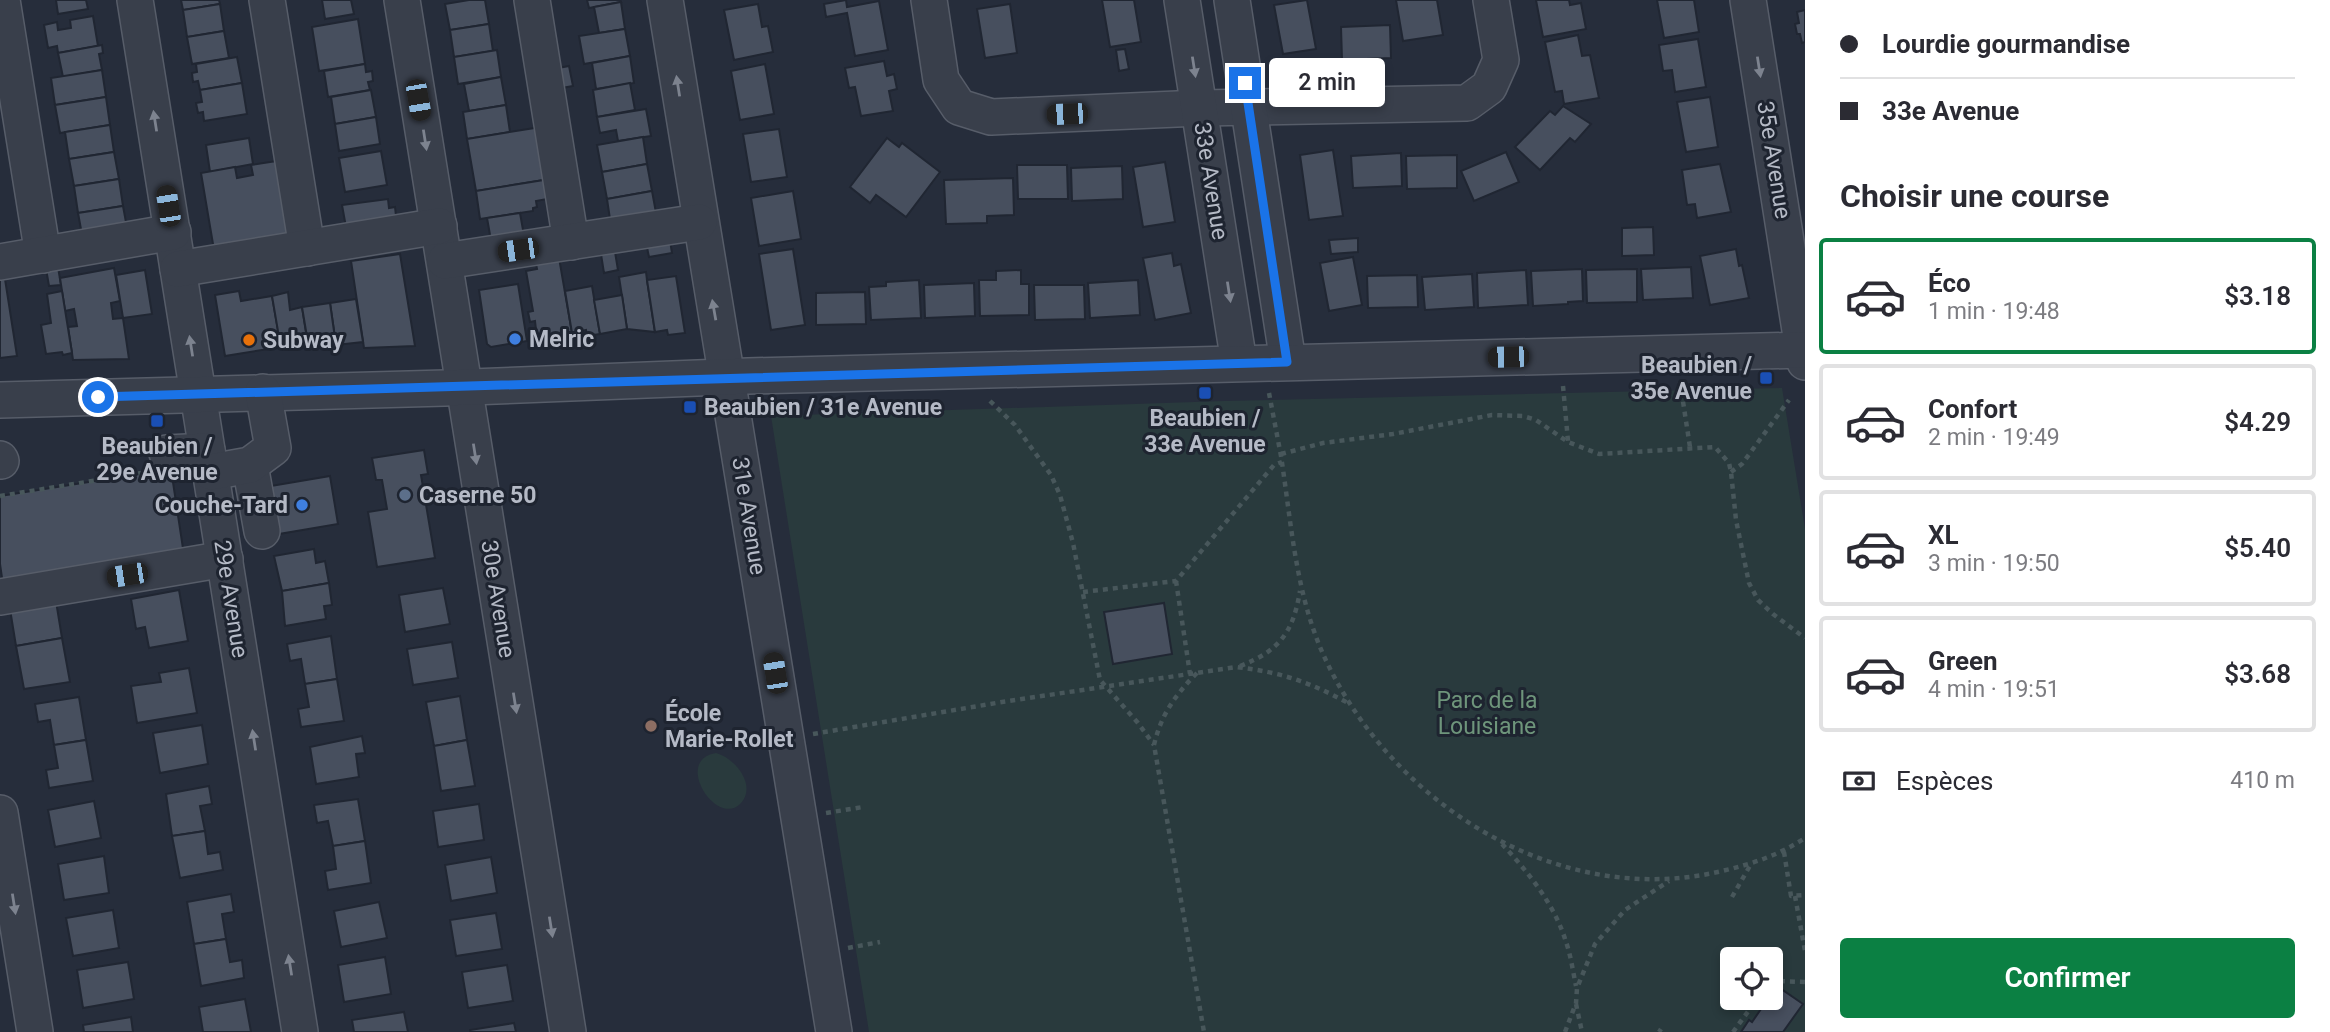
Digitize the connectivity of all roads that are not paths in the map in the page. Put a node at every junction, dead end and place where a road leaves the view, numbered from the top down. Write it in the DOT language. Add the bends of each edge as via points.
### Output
graph roads {
  1 [pos="2,0"];
  2 [pos="135,0"];
  3 [pos="267,0"];
  4 [pos="402,0"];
  5 [pos="532,0"];
  6 [pos="665,0"];
  7 [pos="929,0"];
  8 [pos="1182,0"];
  9 [pos="1232,0"];
  10 [pos="1491,0"];
  11 [pos="1748,0"];
  12 [pos="1200,108"];
  13 [pos="1250,109"];
  14 [pos="1794,214"];
  15 [pos="699,222"];
  16 [pos="439,226"];
  17 [pos="173,232"];
  18 [pos="571,242"];
  19 [pos="307,248"];
  20 [pos="43,255"];
  21 [pos="444,261"];
  22 [pos="0,262"];
  23 [pos="178,269"];
  24 [pos="1804,354"];
  25 [pos="1287,362"];
  26 [pos="1239,363"];
  27 [pos="726,377"];
  28 [pos="464,387"];
  29 [pos="263,392"];
  30 [pos="198,393"];
  31 [pos="0,400"];
  32 [pos="162,462"];
  33 [pos="209,462"];
  34 [pos="250,465"];
  35 [pos="262,531"];
  36 [pos="225,559"];
  37 [pos="0,597"];
  38 [pos="0,813"];
  39 [pos="35,1032"];
  40 [pos="300,1032"];
  41 [pos="568,1032"];
  42 [pos="834,1032"];
  1 -- 20 [label="street"];
  17 -- 2 [label="street, 29e Avenue, one-way"];
  3 -- 19 [label="street"];
  4 -- 16 [label="street, 30e Avenue, one-way"];
  5 -- 18 [label="street"];
  15 -- 6 [label="street, 31e Avenue, one-way"];
  7 -- 12 [label="street" via="941,80 959,107 990,117"];
  8 -- 12 [label="street, 33e Avenue, one-way"];
  9 -- 13 [label="street"];
  10 -- 13 [label="street" via="1501,60 1489,87 1466,103"];
  11 -- 14 [label="street, 35e Avenue, one-way"];
  12 -- 13 [label="street"];
  12 -- 26 [label="street, 33e Avenue, one-way"];
  13 -- 25 [label="street"];
  14 -- 24 [label="street, 35e Avenue"];
  15 -- 18 [label="street"];
  27 -- 15 [label="street, 31e Avenue, one-way"];
  16 -- 19 [label="street"];
  16 -- 21 [label="street, 30e Avenue"];
  17 -- 20 [label="street"];
  17 -- 23 [label="street, 29e Avenue"];
  18 -- 21 [label="street"];
  19 -- 23 [label="street"];
  20 -- 22 [label="street"];
  21 -- 28 [label="street, 30e Avenue"];
  30 -- 23 [label="street, 29e Avenue, one-way"];
  24 -- 25 [label="street"];
  25 -- 26 [label="street"];
  26 -- 27 [label="street"];
  27 -- 28 [label="street"];
  27 -- 42 [label="street, 31e Avenue"];
  28 -- 29 [label="street"];
  28 -- 41 [label="street, 30e Avenue, one-way"];
  29 -- 30 [label="street"];
  29 -- 34 [label="street" via="273,448"];
  30 -- 31 [label="street"];
  30 -- 33 [label="street, 29e Avenue"];
  32 -- 33 [label="street"];
  33 -- 34 [label="street"];
  33 -- 36 [label="street, 29e Avenue"];
  34 -- 35 [label="street"];
  36 -- 37 [label="street"];
  40 -- 36 [label="street, 29e Avenue, one-way"];
  38 -- 39 [label="street, one-way"];
}
